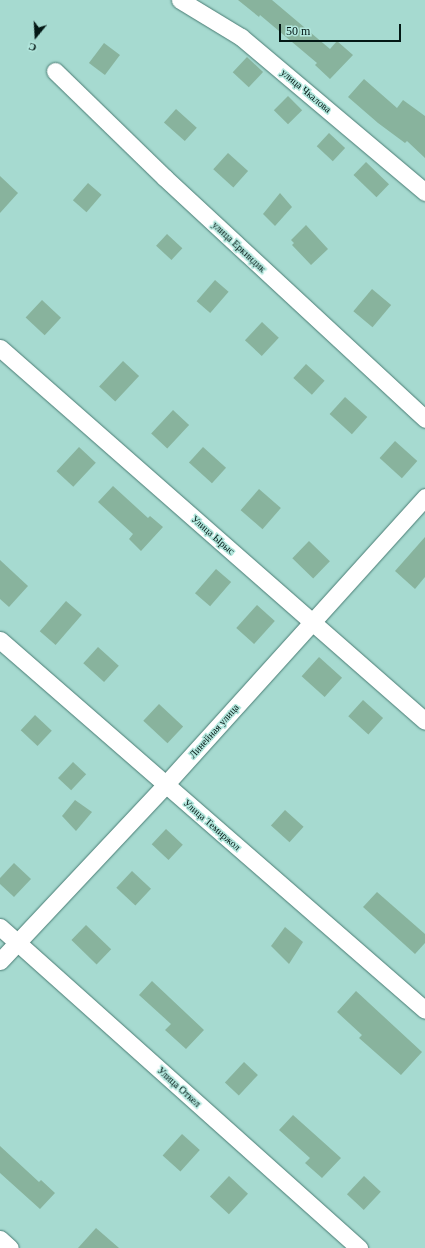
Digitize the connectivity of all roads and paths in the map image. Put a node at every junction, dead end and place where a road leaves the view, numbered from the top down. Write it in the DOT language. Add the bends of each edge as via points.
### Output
graph roads {
  1 [pos="180,0"];
  2 [pos="55,72"];
  3 [pos="425,192"];
  4 [pos="0,348"];
  5 [pos="425,419"];
  6 [pos="425,497"];
  7 [pos="312,622"];
  8 [pos="0,640"];
  9 [pos="425,721"];
  10 [pos="166,785"];
  11 [pos="0,927"];
  12 [pos="17,942"];
  13 [pos="0,961"];
  14 [pos="425,1010"];
  15 [pos="0,1239"];
  16 [pos="10,1248"];
  17 [pos="359,1248"];
  1 -- 3 [label="street, улица Чкалова" via="241,36"];
  2 -- 5 [label="street, улица Еркиндик" via="164,177"];
  4 -- 7 [label="street, Улица Ырыс"];
  6 -- 7 [label="street, Линейная улица"];
  7 -- 9 [label="street, Улица Ырыс"];
  7 -- 10 [label="street, Линейная улица"];
  8 -- 10 [label="street, Улица Темиржол"];
  10 -- 12 [label="street, Линейная улица"];
  10 -- 14 [label="street, Улица Темиржол"];
  11 -- 12 [label="street, Улица Откел"];
  12 -- 13 [label="street, Линейная улица"];
  12 -- 17 [label="street, Улица Откел"];
  15 -- 16 [label="street"];
}
